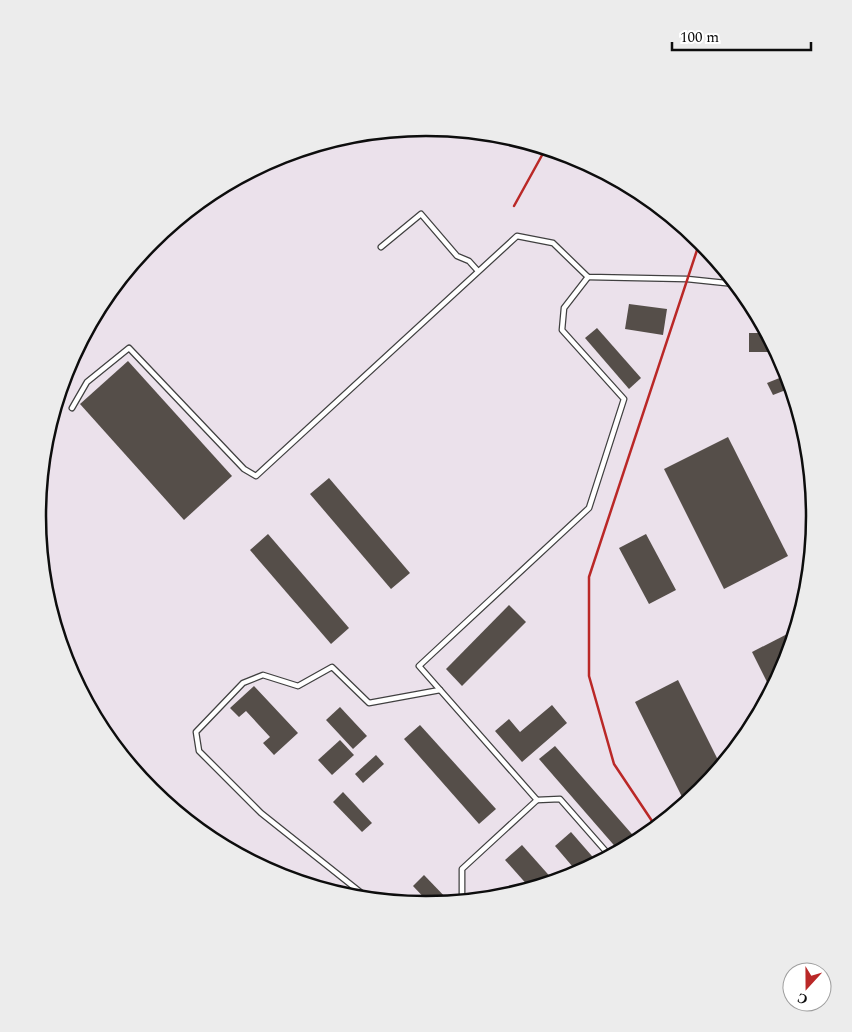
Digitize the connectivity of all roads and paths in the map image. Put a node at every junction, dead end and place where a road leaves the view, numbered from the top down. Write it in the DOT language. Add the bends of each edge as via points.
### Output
graph roads {
  1 [pos="381,247"];
  2 [pos="478,271"];
  3 [pos="588,277"];
  4 [pos="725,283"];
  5 [pos="72,408"];
  6 [pos="440,690"];
  7 [pos="537,800"];
  8 [pos="605,851"];
  9 [pos="356,889"];
  10 [pos="462,894"];
  1 -- 2 [label="lane" via="421,214 457,256 469,261"];
  2 -- 3 [label="lane" via="517,236 553,243"];
  2 -- 5 [label="lane" via="256,476 244,469 129,348 87,382"];
  3 -- 4 [label="lane"];
  3 -- 6 [label="lane" via="564,308 562,330 624,399 589,508 420,666"];
  6 -- 7 [label="lane"];
  6 -- 9 [label="lane" via="369,702 332,667 298,686 263,675 243,683 196,732 199,752 261,813"];
  7 -- 8 [label="lane" via="560,799"];
  7 -- 10 [label="lane" via="462,869"];
}
